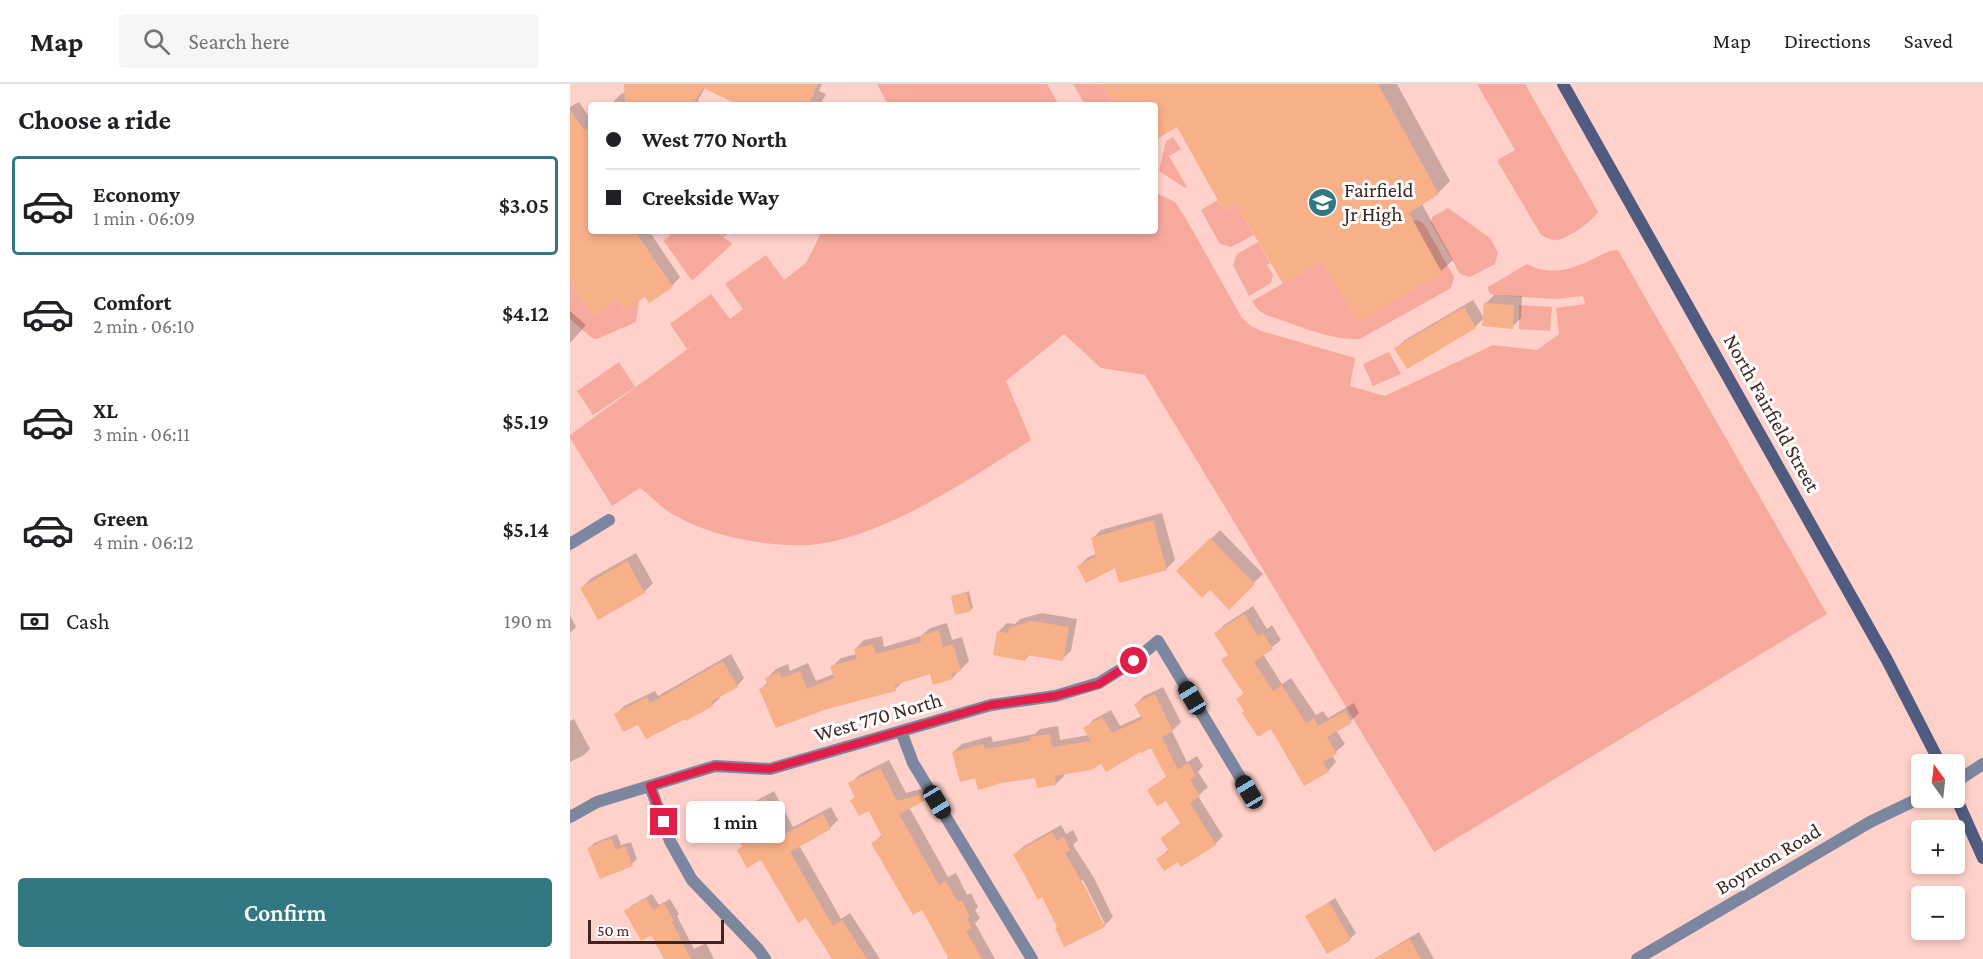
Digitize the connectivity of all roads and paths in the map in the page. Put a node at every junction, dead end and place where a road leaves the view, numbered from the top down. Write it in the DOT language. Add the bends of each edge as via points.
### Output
graph roads {
  1 [pos="1563,84"];
  2 [pos="609,520"];
  3 [pos="570,544"];
  4 [pos="900,731"];
  5 [pos="1935,754"];
  6 [pos="1983,764"];
  7 [pos="1965,776"];
  8 [pos="650,786"];
  9 [pos="1249,792"];
  10 [pos="1911,802"];
  11 [pos="1961,808"];
  12 [pos="570,817"];
  13 [pos="1983,858"];
  14 [pos="765,959"];
  15 [pos="1032,959"];
  16 [pos="1636,959"];
  1 -- 5 [label="street, North Fairfield Street" via="1859,608"];
  2 -- 3 [label="street"];
  4 -- 8 [label="street, West 770 North" via="770,769 715,766"];
  4 -- 9 [label="street, West 770 North" via="991,705 1055,696 1099,684 1158,641"];
  4 -- 15 [label="street" via="913,763"];
  6 -- 7 [label="street"];
  8 -- 12 [label="street, West 770 North" via="597,802"];
  8 -- 14 [label="street" via="670,840 692,880"];
  10 -- 16 [label="street, Boynton Road" via="1870,822"];
  11 -- 13 [label="street"];
}
